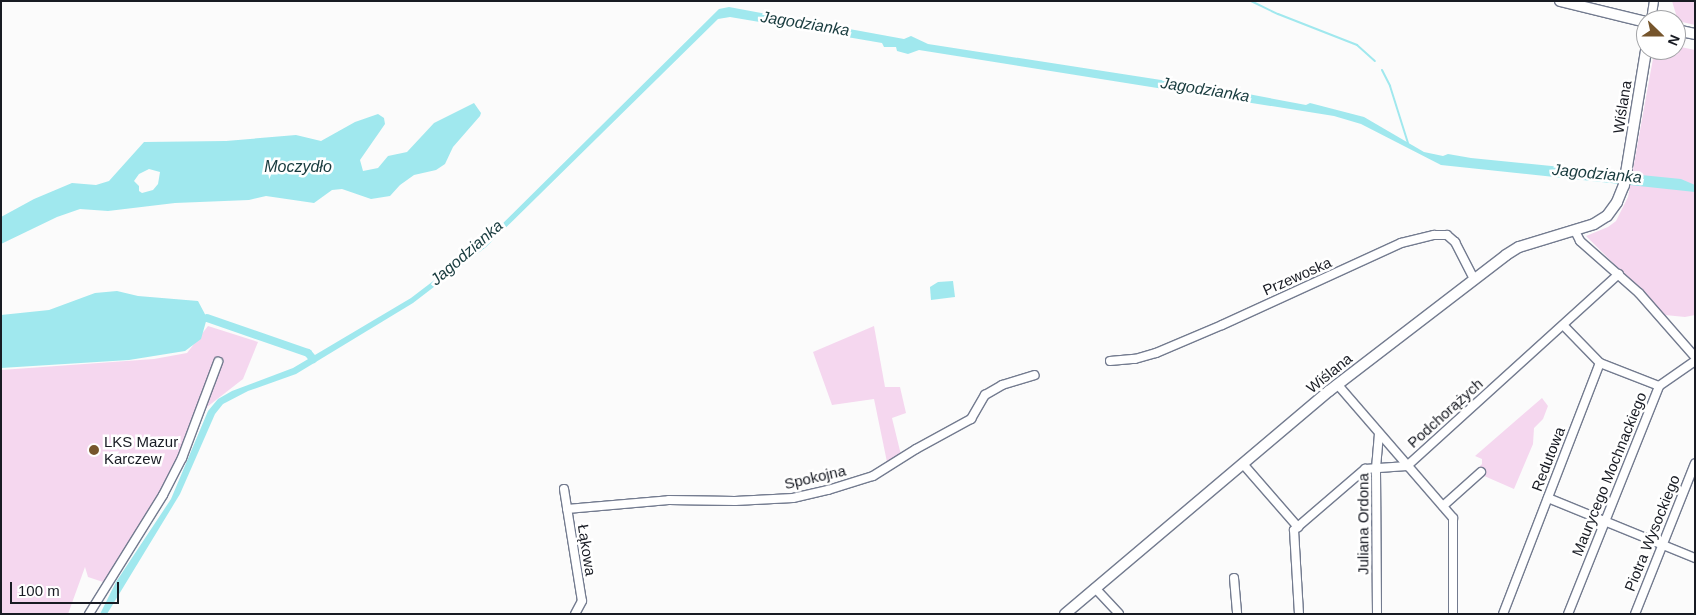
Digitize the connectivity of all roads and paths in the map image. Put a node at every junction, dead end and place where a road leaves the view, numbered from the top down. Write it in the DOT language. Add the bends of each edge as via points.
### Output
graph roads {
  1 [pos="1560,1"];
  2 [pos="1636,20"];
  3 [pos="1644,60"];
  4 [pos="1575,231"];
  5 [pos="1619,274"];
  6 [pos="1474,279"];
  7 [pos="1564,326"];
  8 [pos="1695,359"];
  9 [pos="1110,361"];
  10 [pos="218,362"];
  11 [pos="1600,363"];
  12 [pos="1035,376"];
  13 [pos="1338,384"];
  14 [pos="1659,386"];
  15 [pos="1379,434"];
  16 [pos="1695,463"];
  17 [pos="1243,464"];
  18 [pos="1407,466"];
  19 [pos="1376,468"];
  20 [pos="1481,472"];
  21 [pos="564,489"];
  22 [pos="1548,498"];
  23 [pos="1443,506"];
  24 [pos="567,509"];
  25 [pos="1605,522"];
  26 [pos="1298,527"];
  27 [pos="1662,545"];
  28 [pos="1695,558"];
  29 [pos="1234,578"];
  30 [pos="1095,588"];
  31 [pos="89,614"];
  32 [pos="575,614"];
  33 [pos="1065,614"];
  34 [pos="1119,614"];
  35 [pos="1237,614"];
  36 [pos="1300,614"];
  37 [pos="1378,614"];
  38 [pos="1453,614"];
  39 [pos="1502,614"];
  40 [pos="1568,614"];
  41 [pos="1635,614"];
  1 -- 2 [label="street"];
  3 -- 4 [label="street, Wiślana" via="1624,185 1607,216"];
  4 -- 5 [label="street" via="1580,241"];
  4 -- 6 [label="street, Wiślana" via="1519,247"];
  5 -- 7 [label="street, Podchorążych"];
  5 -- 8 [label="street"];
  6 -- 9 [label="street, Przewoska" via="1455,242 1446,235 1434,235 1400,244 1156,353"];
  6 -- 13 [label="street, Wiślana"];
  7 -- 11 [label="street"];
  7 -- 18 [label="street, Podchorążych"];
  8 -- 14 [label="street, Maurycego Mochnackiego"];
  10 -- 31 [label="street" via="182,458 163,495"];
  11 -- 14 [label="street"];
  11 -- 22 [label="street, Redutowa"];
  12 -- 24 [label="street, Spokojna" via="1002,385 985,396 971,420 881,472 828,490 793,498 669,500"];
  13 -- 15 [label="street"];
  13 -- 17 [label="street, Wiślana"];
  14 -- 25 [label="street, Maurycego Mochnackiego"];
  15 -- 18 [label="street"];
  15 -- 19 [label="street, Juliana Ordona"];
  16 -- 27 [label="street, Piotra Wysockiego"];
  17 -- 26 [label="street"];
  17 -- 30 [label="street, Wiślana"];
  18 -- 19 [label="street, Podchorążych"];
  18 -- 23 [label="street"];
  19 -- 26 [label="street, Podchorążych" via="1365,469"];
  19 -- 37 [label="street, Juliana Ordona"];
  20 -- 23 [label="street"];
  21 -- 24 [label="street, Łąkowa"];
  22 -- 25 [label="street"];
  22 -- 39 [label="street, Redutowa"];
  23 -- 38 [label="street" via="1453,518"];
  24 -- 32 [label="street, Łąkowa" via="582,600"];
  25 -- 27 [label="street"];
  25 -- 40 [label="street, Maurycego Mochnackiego"];
  26 -- 36 [label="street" via="1294,530"];
  27 -- 28 [label="street"];
  27 -- 41 [label="street, Piotra Wysockiego"];
  29 -- 35 [label="street"];
  30 -- 33 [label="street, Wiślana"];
  30 -- 34 [label="street"];
}
